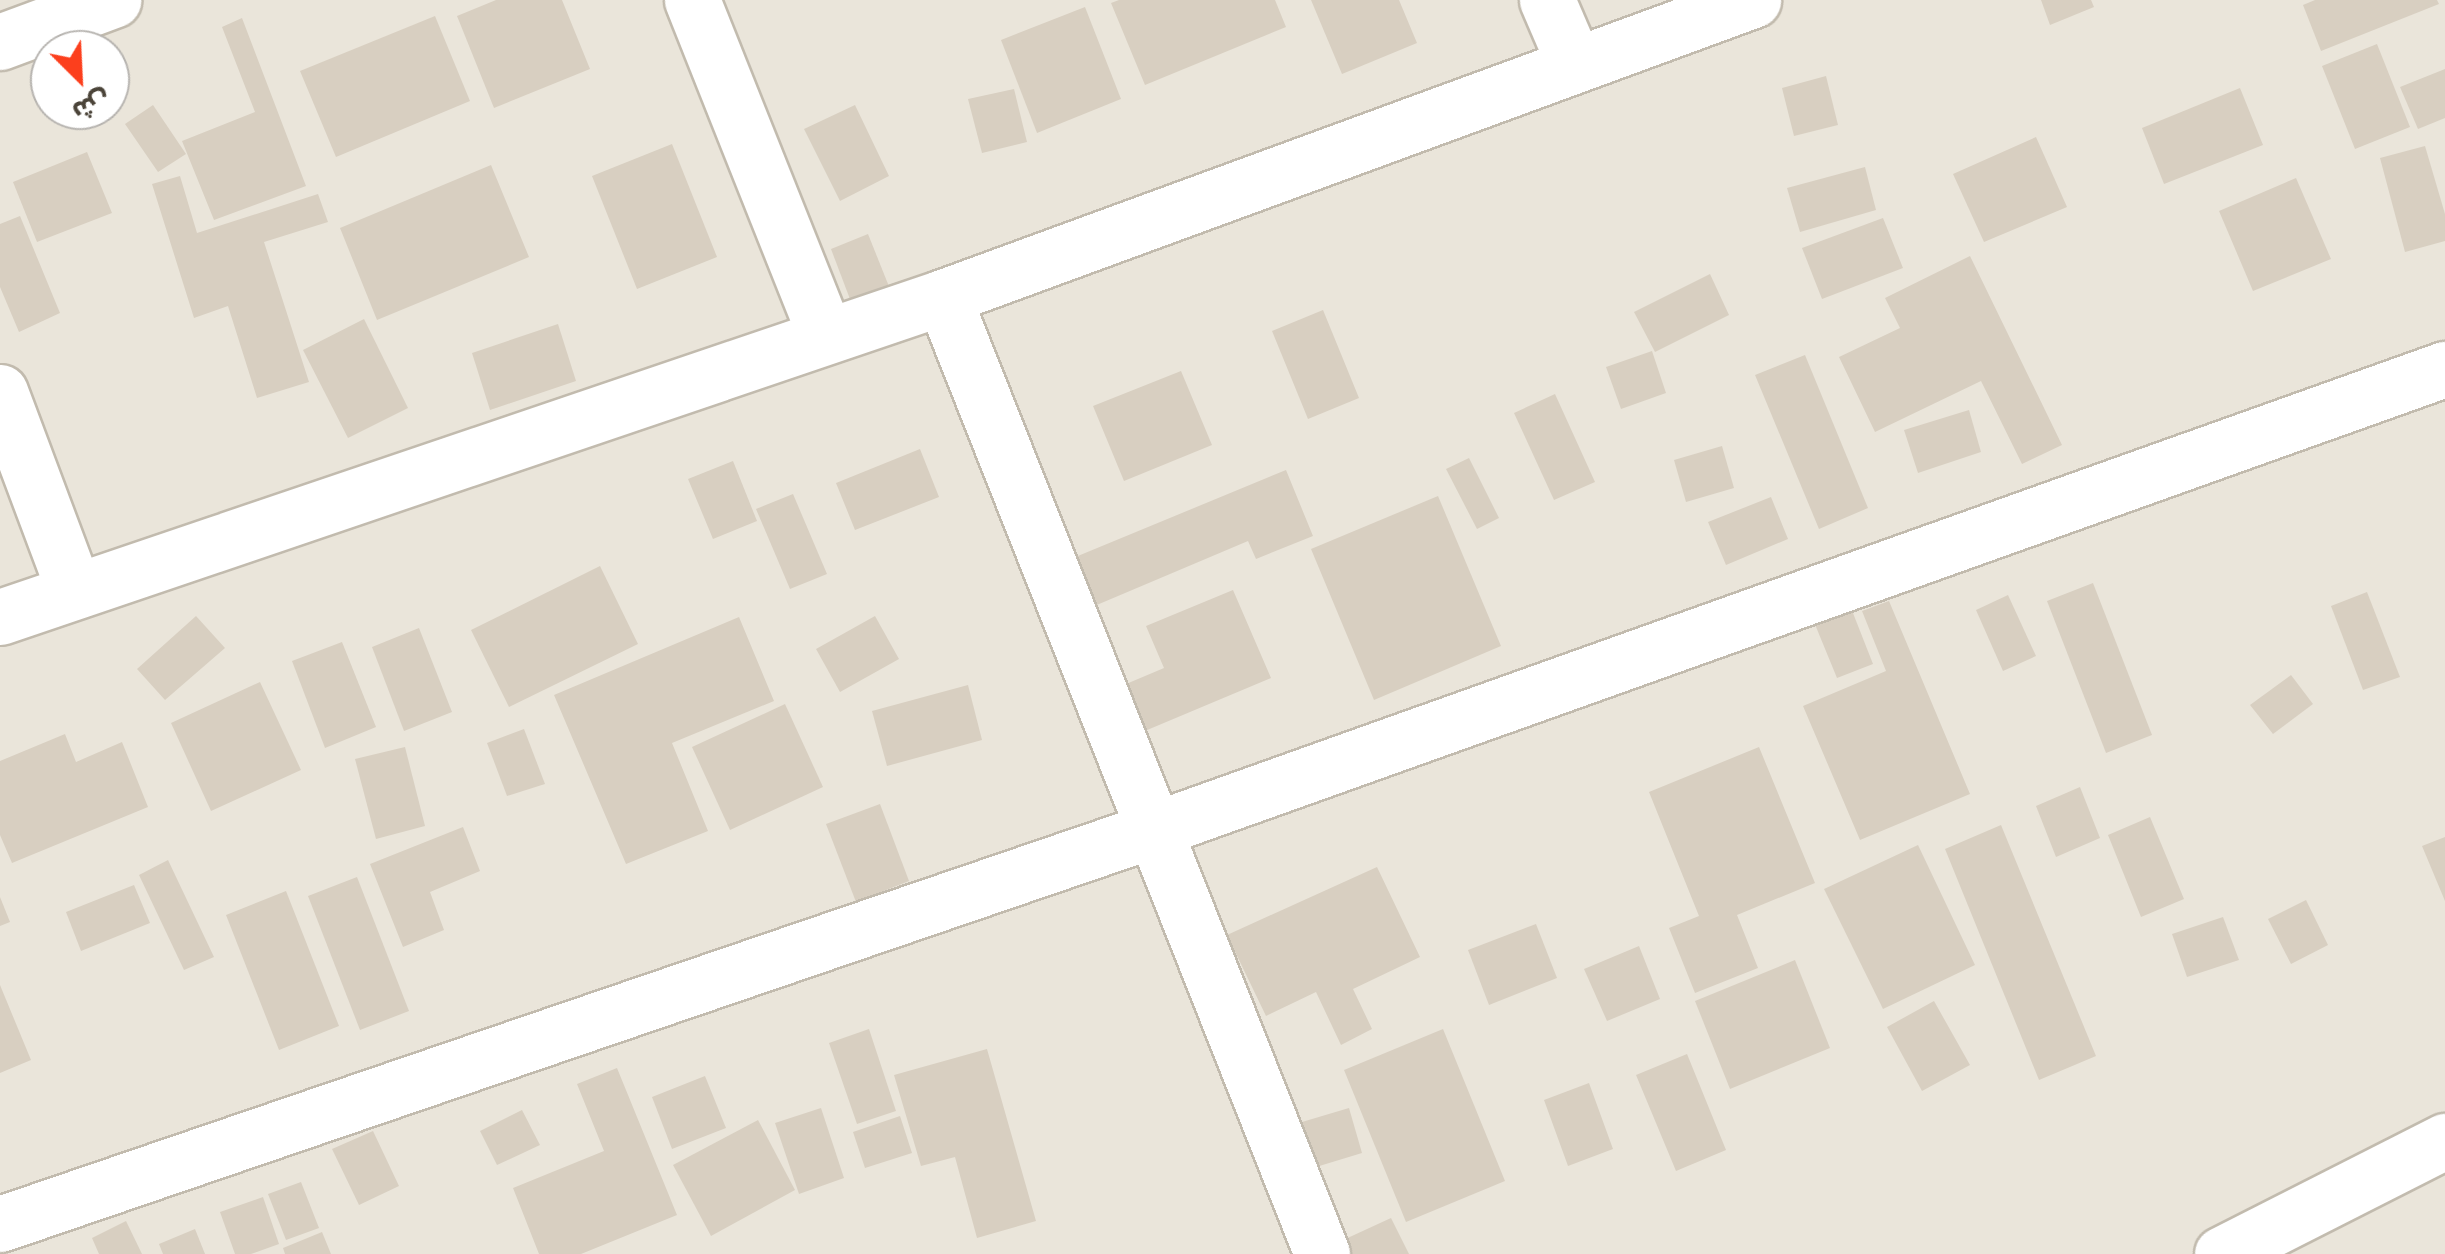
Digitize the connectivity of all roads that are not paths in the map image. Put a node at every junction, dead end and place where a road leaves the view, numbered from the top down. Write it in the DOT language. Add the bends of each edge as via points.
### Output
graph roads {
  1 [pos="113,0"];
  2 [pos="692,0"];
  3 [pos="1548,0"];
  4 [pos="1753,0"];
  5 [pos="0,42"];
  6 [pos="1574,64"];
  7 [pos="943,297"];
  8 [pos="825,334"];
  9 [pos="2445,369"];
  10 [pos="0,392"];
  11 [pos="74,590"];
  12 [pos="0,617"];
  13 [pos="1152,830"];
  14 [pos="2445,1141"];
  15 [pos="0,1224"];
  16 [pos="1322,1254"];
  17 [pos="2222,1254"];
  1 -- 5 [label="street"];
  2 -- 8 [label="street"];
  3 -- 6 [label="street"];
  4 -- 6 [label="street"];
  6 -- 7 [label="street"];
  7 -- 8 [label="street"];
  7 -- 13 [label="street"];
  8 -- 11 [label="street"];
  9 -- 13 [label="street"];
  10 -- 11 [label="street"];
  11 -- 12 [label="street"];
  13 -- 15 [label="street"];
  13 -- 16 [label="street"];
  14 -- 17 [label="street"];
}
